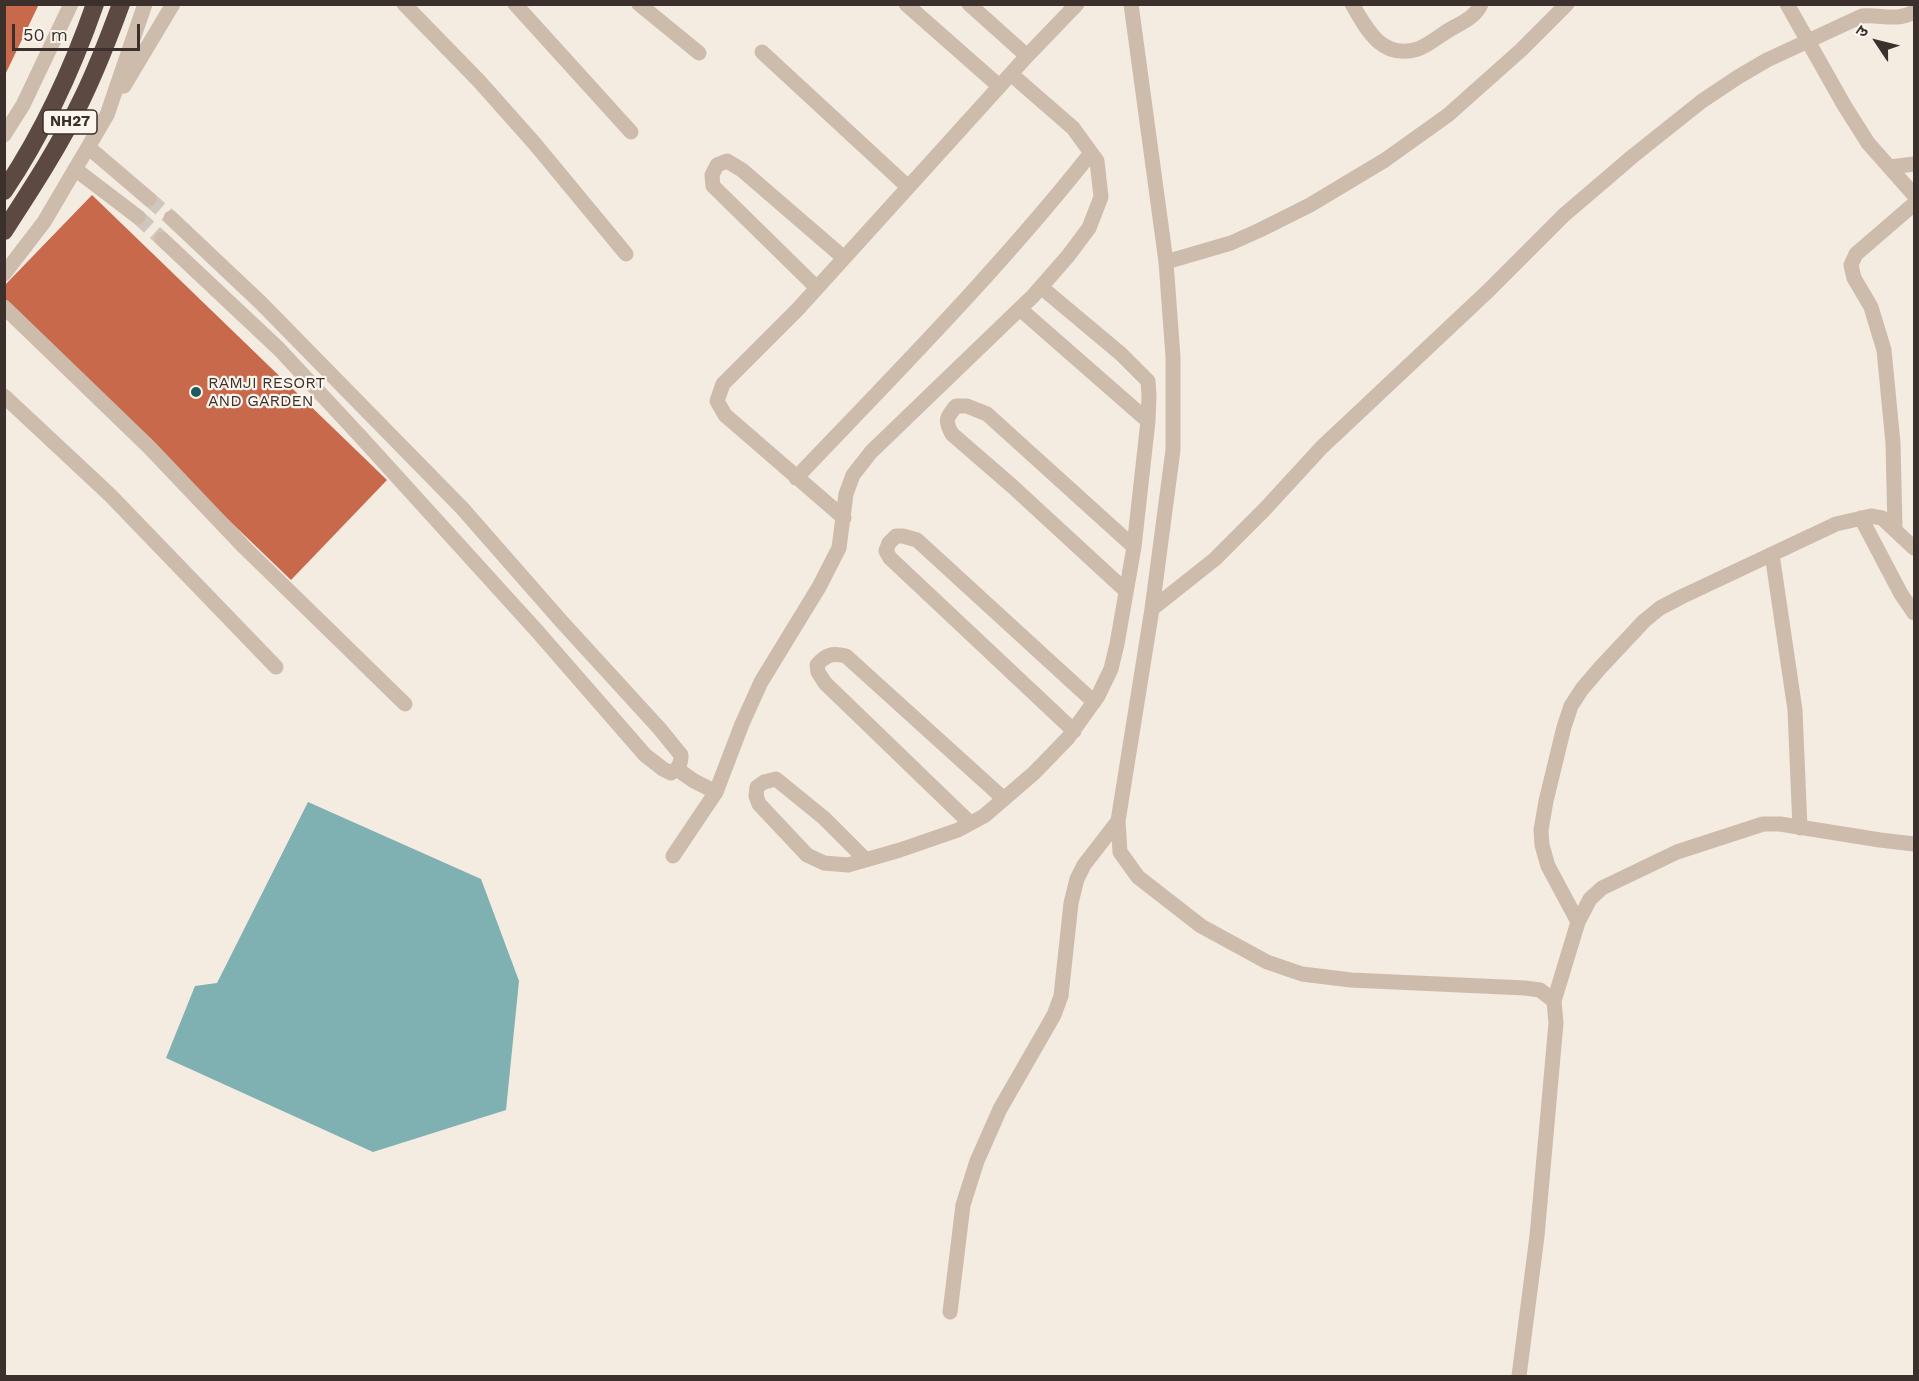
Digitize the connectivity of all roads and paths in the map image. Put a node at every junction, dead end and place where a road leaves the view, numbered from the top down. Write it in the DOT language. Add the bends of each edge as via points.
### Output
graph roads {
  1 [pos="71,4"];
  2 [pos="95,4"];
  3 [pos="121,4"];
  4 [pos="145,4"];
  5 [pos="173,4"];
  6 [pos="404,4"];
  7 [pos="515,4"];
  8 [pos="639,4"];
  9 [pos="906,4"];
  10 [pos="969,4"];
  11 [pos="1077,4"];
  12 [pos="1131,4"];
  13 [pos="1352,4"];
  14 [pos="1481,4"];
  15 [pos="1567,4"];
  16 [pos="1787,4"];
  17 [pos="1870,10"];
  18 [pos="1914,12"];
  19 [pos="1808,42"];
  20 [pos="762,52"];
  21 [pos="699,54"];
  22 [pos="1027,56"];
  23 [pos="1011,74"];
  24 [pos="999,86"];
  25 [pos="107,115"];
  26 [pos="631,132"];
  27 [pos="4,135"];
  28 [pos="88,147"];
  29 [pos="1091,153"];
  30 [pos="1914,164"];
  31 [pos="1890,167"];
  32 [pos="75,169"];
  33 [pos="908,187"];
  34 [pos="4,190"];
  35 [pos="1914,195"];
  36 [pos="149,199"];
  37 [pos="1914,204"];
  38 [pos="138,218"];
  39 [pos="171,218"];
  40 [pos="4,231"];
  41 [pos="162,239"];
  42 [pos="626,254"];
  43 [pos="844,258"];
  44 [pos="1166,262"];
  45 [pos="4,274"];
  46 [pos="1041,287"];
  47 [pos="816,288"];
  48 [pos="4,307"];
  49 [pos="1020,309"];
  50 [pos="4,396"];
  51 [pos="1148,421"];
  52 [pos="796,478"];
  53 [pos="844,518"];
  54 [pos="1861,518"];
  55 [pos="1895,528"];
  56 [pos="1134,546"];
  57 [pos="1914,548"];
  58 [pos="1772,554"];
  59 [pos="1126,591"];
  60 [pos="1152,609"];
  61 [pos="1914,613"];
  62 [pos="276,667"];
  63 [pos="1094,702"];
  64 [pos="405,704"];
  65 [pos="1074,731"];
  66 [pos="677,769"];
  67 [pos="716,792"];
  68 [pos="1004,800"];
  69 [pos="1118,821"];
  70 [pos="970,823"];
  71 [pos="1800,828"];
  72 [pos="1914,844"];
  73 [pos="673,856"];
  74 [pos="866,860"];
  75 [pos="1578,922"];
  76 [pos="1554,1000"];
  77 [pos="950,1312"];
  78 [pos="1520,1377"];
  1 -- 27 [label="street" via="23,105"];
  2 -- 34 [label="highway, NH27" via="53,108"];
  3 -- 40 [label="highway, NH27" via="82,99"];
  4 -- 25 [label="street"];
  5 -- 25 [label="street"];
  6 -- 42 [label="street" via="480,81"];
  7 -- 26 [label="street"];
  8 -- 21 [label="street"];
  9 -- 24 [label="street"];
  10 -- 22 [label="street"];
  11 -- 22 [label="street"];
  12 -- 44 [label="street"];
  13 -- 14 [label="street" via="1377,41 1388,49 1407,51 1420,48 1475,15"];
  15 -- 44 [label="street" via="1448,115 1385,160 1260,230"];
  16 -- 19 [label="street"];
  17 -- 18 [label="street" via="1894,18"];
  17 -- 19 [label="street"];
  19 -- 31 [label="street" via="1868,143"];
  19 -- 60 [label="street" via="1767,60 1702,100 1564,215 1322,447 1215,559"];
  20 -- 33 [label="street"];
  22 -- 23 [label="street"];
  23 -- 24 [label="street"];
  23 -- 29 [label="street" via="1073,128"];
  24 -- 33 [label="street"];
  25 -- 28 [label="street"];
  28 -- 32 [label="street"];
  28 -- 36 [label="street"];
  29 -- 46 [label="street" via="1097,161 1101,197 1089,228"];
  29 -- 52 [label="street" via="954,312"];
  30 -- 31 [label="street"];
  31 -- 35 [label="street"];
  32 -- 38 [label="street"];
  32 -- 45 [label="street" via="44,222"];
  33 -- 43 [label="street"];
  37 -- 55 [label="street" via="1856,254 1851,265 1871,307 1884,350 1893,443"];
  39 -- 66 [label="street" via="261,303 462,508 681,755"];
  41 -- 66 [label="street" via="279,349 645,755 663,770 671,773"];
  43 -- 47 [label="street"];
  43 -- 47 [label="street" via="742,170 727,161 717,165 712,175 714,186"];
  44 -- 60 [label="street" via="1173,357 1173,450"];
  46 -- 49 [label="street"];
  46 -- 51 [label="street" via="1148,381"];
  47 -- 52 [label="street" via="723,384 717,401 725,416"];
  48 -- 64 [label="street"];
  49 -- 51 [label="street"];
  49 -- 53 [label="street" via="871,452 853,475"];
  50 -- 62 [label="street" via="110,495"];
  51 -- 56 [label="street"];
  52 -- 53 [label="street"];
  53 -- 67 [label="street" via="839,548 761,682"];
  54 -- 55 [label="street" via="1882,518"];
  54 -- 58 [label="street" via="1836,524"];
  54 -- 61 [label="street"];
  55 -- 57 [label="street"];
  56 -- 59 [label="street"];
  56 -- 59 [label="street" via="987,414 967,405 956,406 948,416 952,434"];
  58 -- 71 [label="street" via="1795,710"];
  58 -- 75 [label="street" via="1660,608 1600,668 1571,706 1541,830 1548,866"];
  59 -- 63 [label="street" via="1111,669"];
  60 -- 69 [label="street"];
  63 -- 65 [label="street"];
  63 -- 65 [label="street" via="917,540 896,536 889,543 886,551 890,558"];
  65 -- 68 [label="street"];
  66 -- 67 [label="street"];
  67 -- 73 [label="street"];
  68 -- 70 [label="street"];
  68 -- 70 [label="street" via="846,656 833,653 824,657 818,672 825,683"];
  69 -- 76 [label="street" via="1120,852 1138,877 1201,926 1267,962 1302,974 1351,980 1533,989"];
  69 -- 77 [label="street" via="1077,879 1061,996 1000,1109 977,1161 963,1206"];
  70 -- 74 [label="street"];
  71 -- 72 [label="street"];
  71 -- 75 [label="street" via="1763,824 1677,852 1602,888 1590,899"];
  74 -- 74 [label="street" via="824,818 776,779 757,788 759,804 807,855 824,863 848,865"];
  75 -- 76 [label="street"];
  76 -- 78 [label="street" via="1553,1059"];
}
